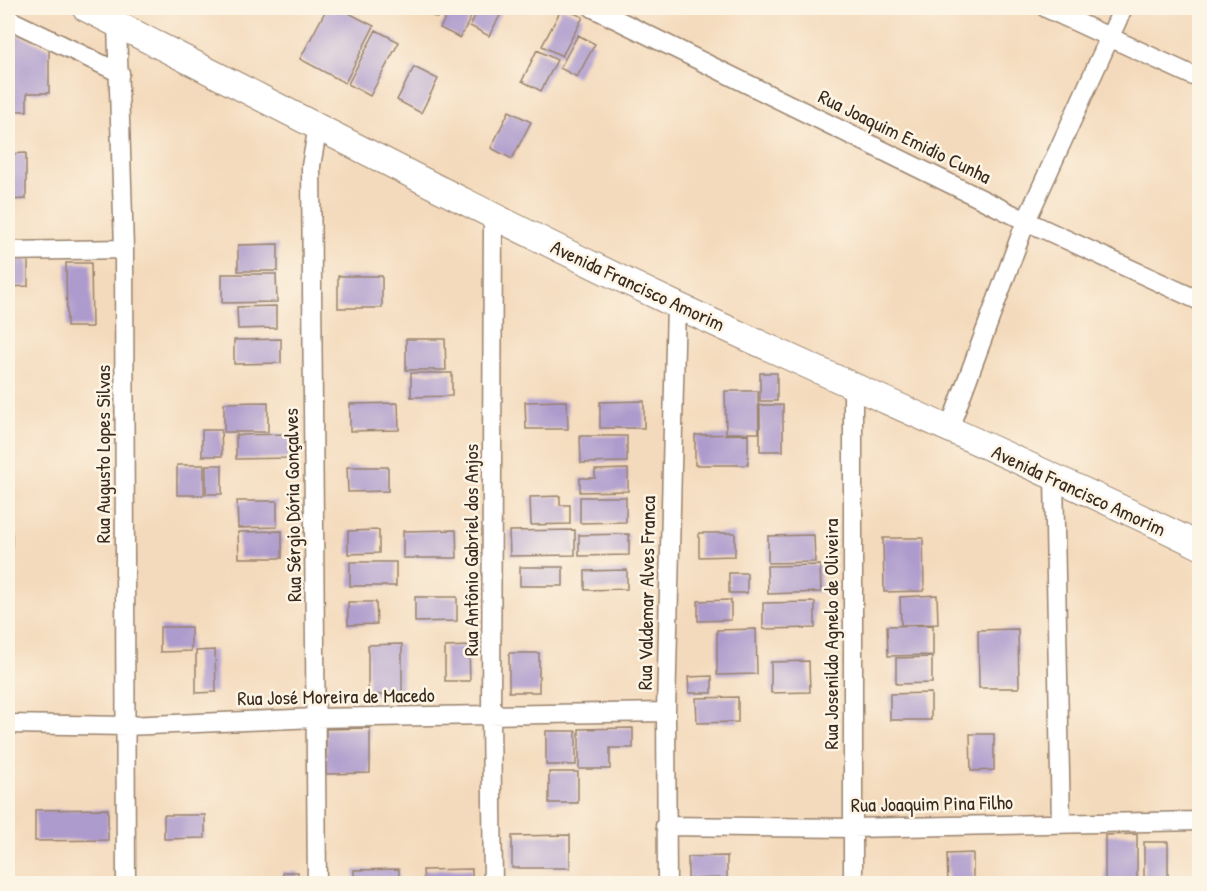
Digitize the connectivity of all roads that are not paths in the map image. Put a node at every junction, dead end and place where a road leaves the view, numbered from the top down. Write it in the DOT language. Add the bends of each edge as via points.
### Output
graph roads {
  1 [pos="85,8"];
  2 [pos="593,8"];
  3 [pos="1046,8"];
  4 [pos="1123,8"];
  5 [pos="118,16"];
  6 [pos="8,20"];
  7 [pos="1109,38"];
  8 [pos="120,73"];
  9 [pos="1200,80"];
  10 [pos="318,126"];
  11 [pos="493,216"];
  12 [pos="1026,221"];
  13 [pos="124,249"];
  14 [pos="8,251"];
  15 [pos="1200,301"];
  16 [pos="676,304"];
  17 [pos="852,384"];
  18 [pos="949,429"];
  19 [pos="1054,478"];
  20 [pos="1198,540"];
  21 [pos="666,712"];
  22 [pos="491,716"];
  23 [pos="316,718"];
  24 [pos="8,724"];
  25 [pos="126,726"];
  26 [pos="1200,821"];
  27 [pos="1061,823"];
  28 [pos="665,826"];
  29 [pos="852,828"];
  30 [pos="126,884"];
  31 [pos="317,884"];
  32 [pos="493,884"];
  33 [pos="667,884"];
  34 [pos="853,884"];
  1 -- 5 [label="main road, Avenida Francisco Amorim"];
  2 -- 12 [label="street, Rua Joaquim Emidio Cunha"];
  3 -- 7 [label="street"];
  4 -- 7 [label="street"];
  5 -- 8 [label="street, Rua Augusto Lopes Silvas"];
  5 -- 10 [label="main road, Avenida Francisco Amorim"];
  6 -- 8 [label="street"];
  7 -- 9 [label="street"];
  7 -- 12 [label="street"];
  8 -- 13 [label="street, Rua Augusto Lopes Silvas"];
  10 -- 11 [label="main road, Avenida Francisco Amorim"];
  10 -- 23 [label="street, Rua Sérgio Dória Gonçalves" via="311,166"];
  11 -- 16 [label="main road, Avenida Francisco Amorim"];
  11 -- 22 [label="street, Rua Antônio Gabriel dos Anjos"];
  12 -- 15 [label="street, Rua Joaquim Emidio Cunha"];
  12 -- 18 [label="street"];
  13 -- 14 [label="street"];
  13 -- 25 [label="street, Rua Augusto Lopes Silvas"];
  16 -- 17 [label="main road, Avenida Francisco Amorim"];
  16 -- 21 [label="street, Rua Valdemar Alves Franca"];
  17 -- 18 [label="main road, Avenida Francisco Amorim"];
  17 -- 29 [label="street, Rua Josenildo Agnelo de Oliveira"];
  18 -- 19 [label="main road, Avenida Francisco Amorim"];
  19 -- 20 [label="main road, Avenida Francisco Amorim"];
  19 -- 27 [label="street"];
  21 -- 22 [label="street, Rua José Moreira de Macedo"];
  21 -- 28 [label="street, Rua Valdemar Alves Franca"];
  22 -- 23 [label="street, Rua José Moreira de Macedo"];
  22 -- 32 [label="street, Rua Antônio Gabriel dos Anjos"];
  23 -- 25 [label="street, Rua José Moreira de Macedo"];
  23 -- 31 [label="street, Rua Sérgio Dória Gonçalves"];
  24 -- 25 [label="street, Rua José Moreira de Macedo"];
  25 -- 30 [label="street, Rua Augusto Lopes Silvas"];
  26 -- 27 [label="street, Rua Joaquim Pina Filho"];
  27 -- 29 [label="street, Rua Joaquim Pina Filho"];
  28 -- 29 [label="street, Rua Joaquim Pina Filho"];
  28 -- 33 [label="street, Rua Valdemar Alves Franca"];
  29 -- 34 [label="street, Rua Josenildo Agnelo de Oliveira"];
}
